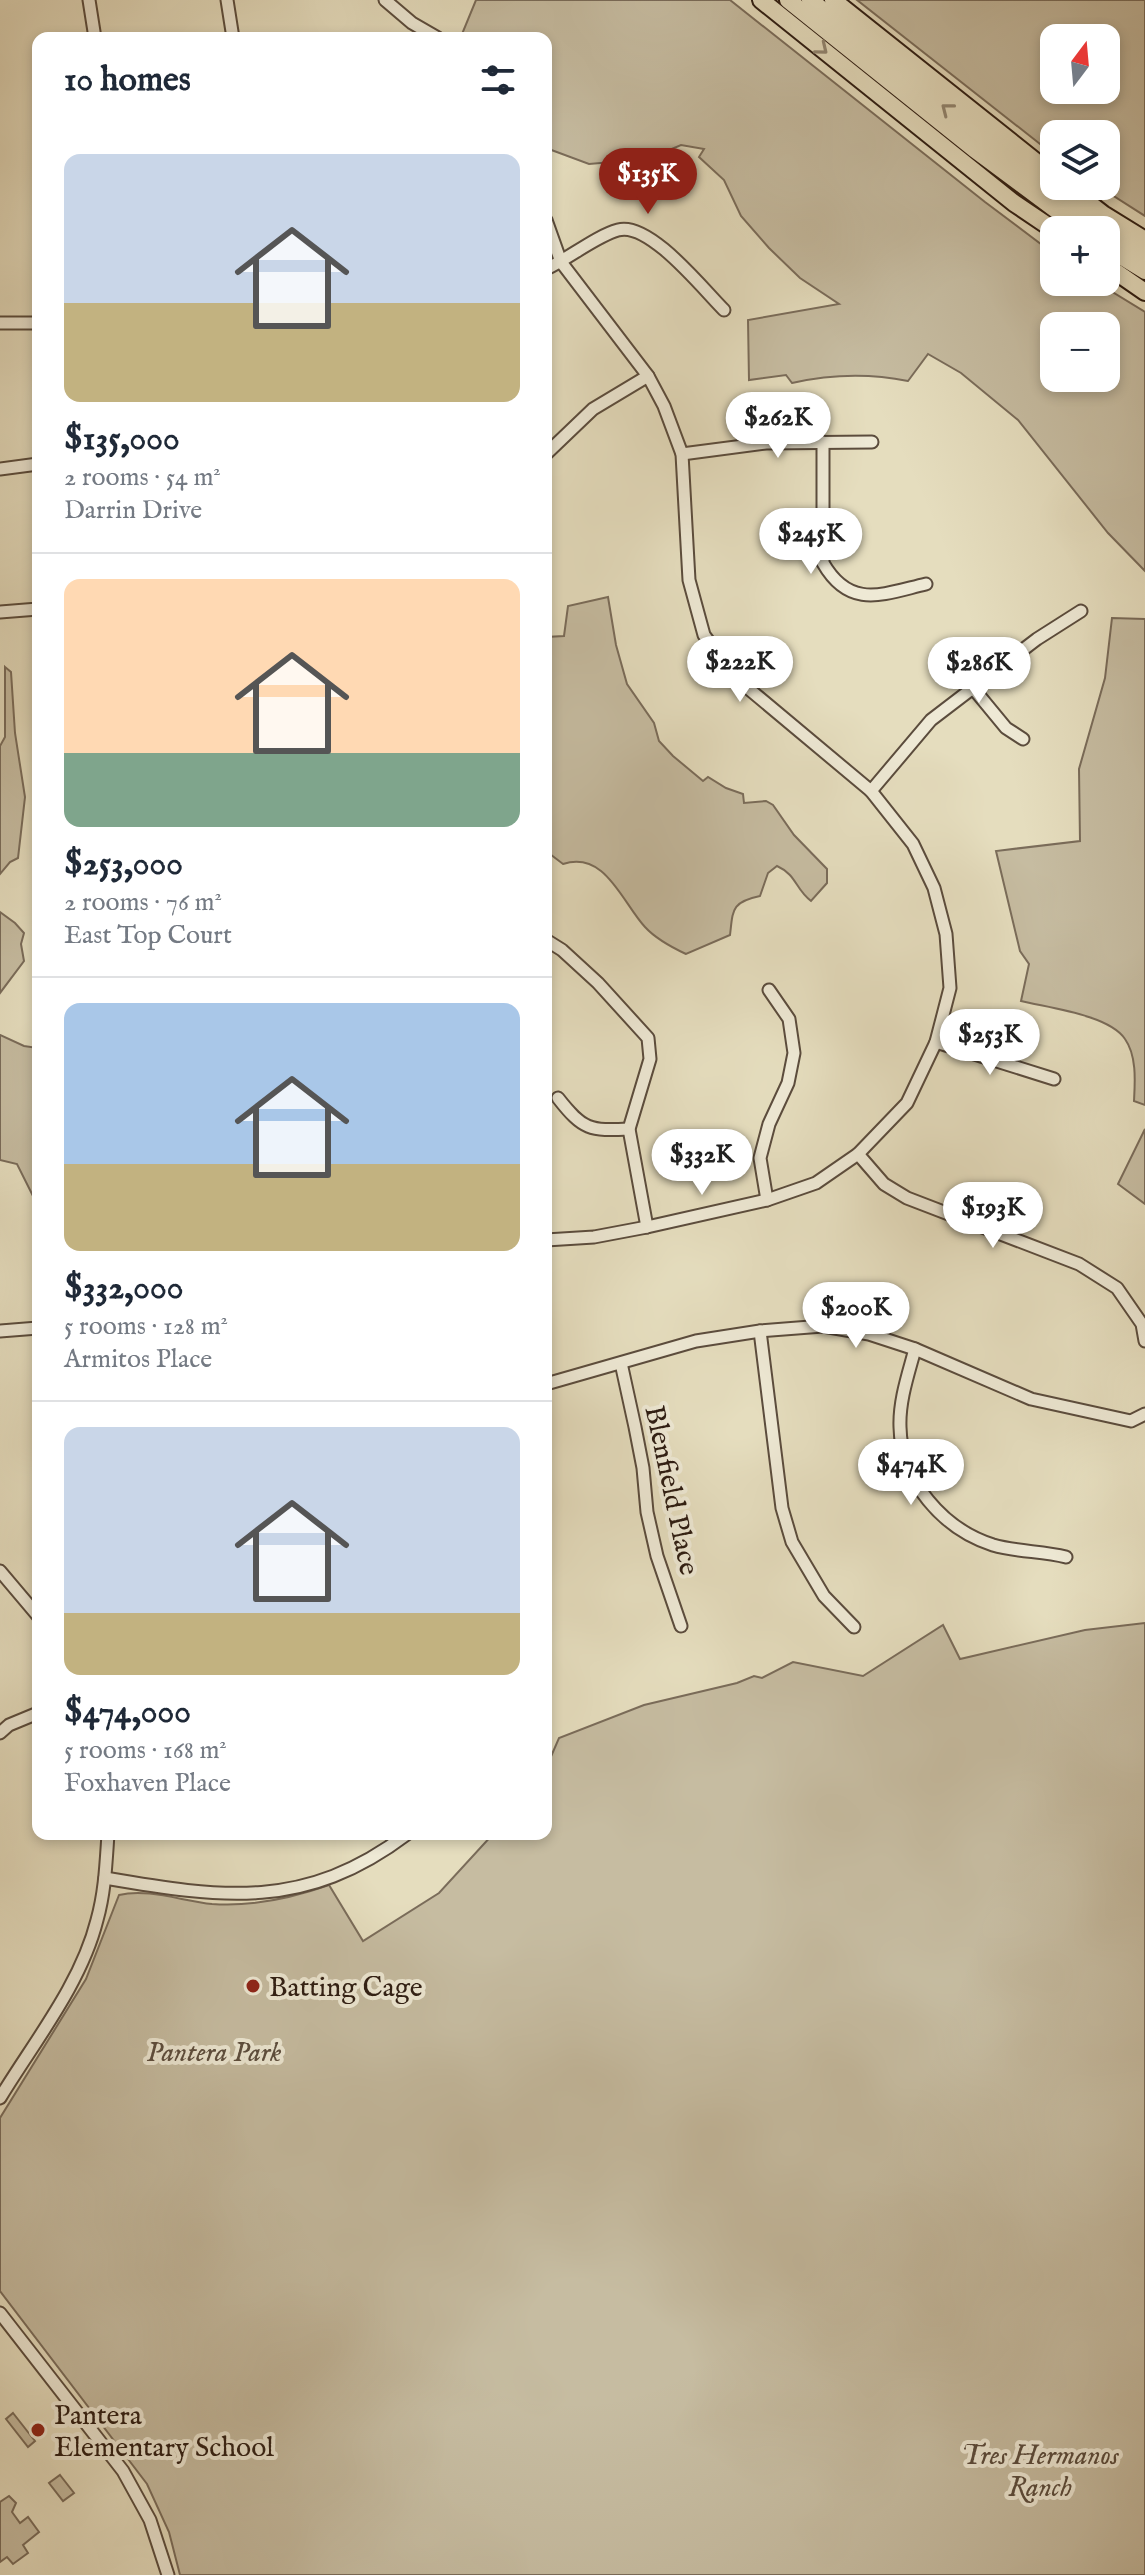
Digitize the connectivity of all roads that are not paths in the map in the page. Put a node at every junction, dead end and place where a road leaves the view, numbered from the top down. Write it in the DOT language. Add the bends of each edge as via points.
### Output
graph roads {
  1 [pos="89,0"];
  2 [pos="227,0"];
  3 [pos="385,0"];
  4 [pos="761,0"];
  5 [pos="788,0"];
  6 [pos="810,0"];
  7 [pos="833,0"];
  8 [pos="94,32"];
  9 [pos="232,32"];
  10 [pos="428,32"];
  11 [pos="1040,165"];
  12 [pos="1085,200"];
  13 [pos="1064,216"];
  14 [pos="1040,221"];
  15 [pos="552,237"];
  16 [pos="1145,240"];
  17 [pos="1145,254"];
  18 [pos="1120,256"];
  19 [pos="561,262"];
  20 [pos="552,266"];
  21 [pos="1145,271"];
  22 [pos="1120,275"];
  23 [pos="1145,292"];
  24 [pos="724,310"];
  25 [pos="0,323"];
  26 [pos="32,323"];
  27 [pos="648,376"];
  28 [pos="823,442"];
  29 [pos="872,442"];
  30 [pos="552,448"];
  31 [pos="682,454"];
  32 [pos="32,465"];
  33 [pos="0,469"];
  34 [pos="926,584"];
  35 [pos="32,609"];
  36 [pos="1081,611"];
  37 [pos="0,612"];
  38 [pos="973,688"];
  39 [pos="1023,739"];
  40 [pos="871,791"];
  41 [pos="552,944"];
  42 [pos="769,990"];
  43 [pos="936,1042"];
  44 [pos="1054,1079"];
  45 [pos="558,1098"];
  46 [pos="629,1129"];
  47 [pos="858,1154"];
  48 [pos="767,1200"];
  49 [pos="647,1227"];
  50 [pos="552,1240"];
  51 [pos="32,1328"];
  52 [pos="0,1331"];
  53 [pos="760,1331"];
  54 [pos="1145,1341"];
  55 [pos="915,1349"];
  56 [pos="621,1363"];
  57 [pos="552,1382"];
  58 [pos="1145,1414"];
  59 [pos="1066,1557"];
  60 [pos="0,1571"];
  61 [pos="32,1609"];
  62 [pos="681,1626"];
  63 [pos="854,1627"];
  64 [pos="32,1715"];
  65 [pos="0,1733"];
  66 [pos="108,1840"];
  67 [pos="398,1840"];
  68 [pos="105,1878"];
  69 [pos="0,2098"];
  70 [pos="0,2313"];
  71 [pos="168,2575"];
  1 -- 8 [label="street"];
  2 -- 9 [label="street"];
  3 -- 10 [label="street"];
  4 -- 14 [label="highway, one-way"];
  5 -- 13 [label="highway"];
  17 -- 6 [label="highway, one-way" via="1062,199"];
  7 -- 11 [label="highway"];
  12 -- 16 [label="highway"];
  15 -- 19 [label="street"];
  18 -- 21 [label="highway"];
  19 -- 20 [label="street"];
  19 -- 24 [label="street" via="616,230 633,228 651,237"];
  19 -- 27 [label="street"];
  22 -- 23 [label="highway"];
  25 -- 26 [label="street"];
  27 -- 30 [label="street" via="593,409"];
  27 -- 31 [label="street"];
  28 -- 29 [label="street"];
  28 -- 31 [label="street"];
  28 -- 34 [label="street" via="823,563 833,580 873,597"];
  31 -- 40 [label="street" via="689,580 704,635 737,679"];
  32 -- 33 [label="street"];
  35 -- 37 [label="street"];
  36 -- 38 [label="street"];
  38 -- 39 [label="street" via="1006,728"];
  38 -- 40 [label="street" via="931,720"];
  40 -- 43 [label="street" via="913,844 934,888 946,934 950,988"];
  41 -- 46 [label="street" via="598,983 648,1038 650,1059"];
  42 -- 48 [label="street" via="789,1019 794,1053 760,1158"];
  43 -- 44 [label="street"];
  43 -- 47 [label="street" via="907,1103"];
  45 -- 46 [label="street" via="571,1116 596,1131"];
  46 -- 49 [label="street"];
  47 -- 48 [label="street" via="816,1183"];
  47 -- 54 [label="street" via="884,1184 907,1198 1079,1264 1117,1288 1142,1324"];
  48 -- 49 [label="street"];
  49 -- 50 [label="street"];
  51 -- 52 [label="street"];
  53 -- 55 [label="street" via="823,1326"];
  53 -- 56 [label="street" via="696,1341"];
  53 -- 63 [label="street" via="782,1508 792,1542 824,1596"];
  55 -- 58 [label="street" via="1031,1399 1131,1421"];
  55 -- 59 [label="street" via="899,1429 913,1478 926,1499 966,1534 994,1545"];
  56 -- 57 [label="street"];
  56 -- 62 [label="street, Blenfield Place" via="657,1556"];
  60 -- 61 [label="street"];
  64 -- 65 [label="street"];
  66 -- 68 [label="street"];
  67 -- 68 [label="street" via="327,1879 252,1895"];
  68 -- 69 [label="street" via="89,1946"];
  70 -- 71 [label="street" via="123,2471 150,2520"];
}
